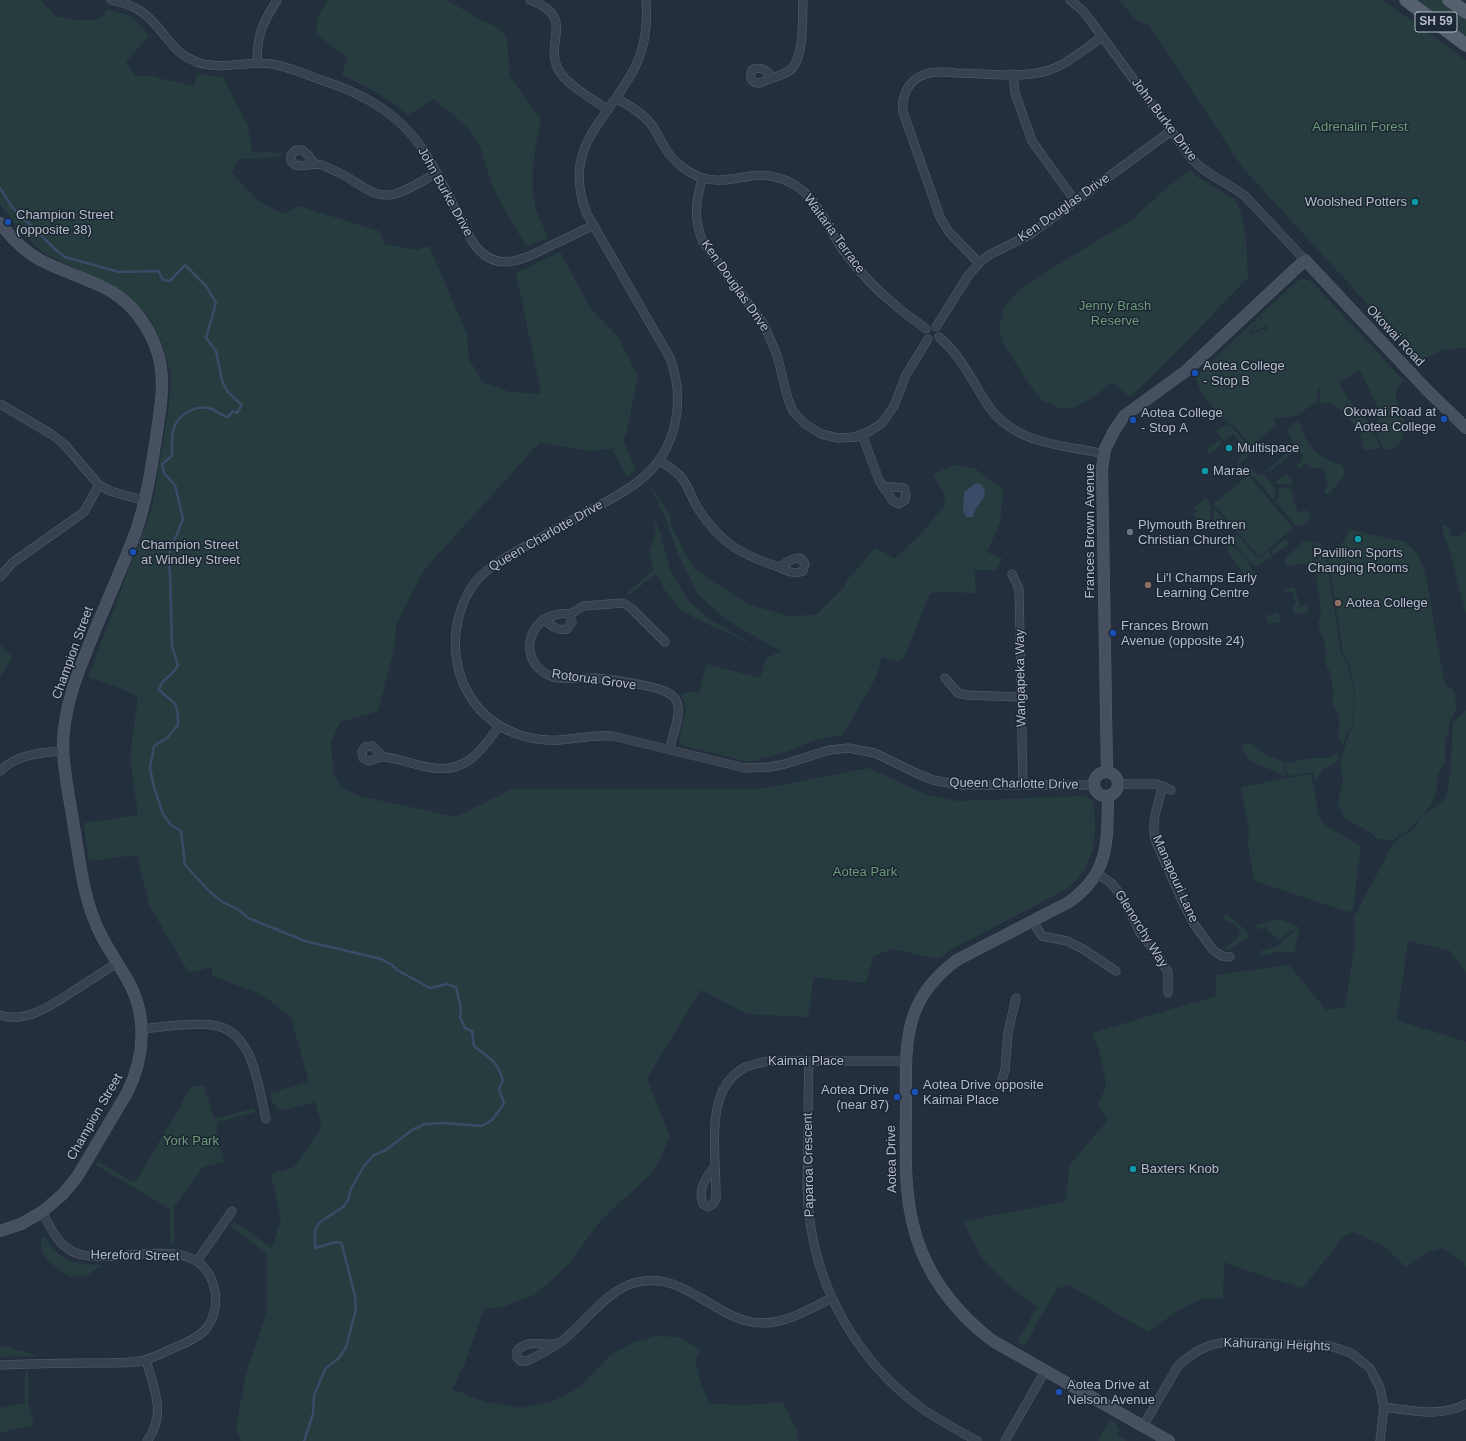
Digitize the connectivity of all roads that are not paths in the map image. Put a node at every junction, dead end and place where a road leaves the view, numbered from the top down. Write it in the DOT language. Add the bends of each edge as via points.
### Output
graph roads {
  1 [pos="111,0"];
  2 [pos="277,0"];
  3 [pos="530,0"];
  4 [pos="646,0"];
  5 [pos="803,0"];
  6 [pos="1070,0"];
  7 [pos="1406,0"];
  8 [pos="1449,0"];
  9 [pos="1466,12"];
  10 [pos="1102,36"];
  11 [pos="1466,45"];
  12 [pos="257,63"];
  13 [pos="1013,74"];
  14 [pos="773,78"];
  15 [pos="616,98"];
  16 [pos="608,110"];
  17 [pos="1171,131"];
  18 [pos="314,163"];
  19 [pos="437,173"];
  20 [pos="702,178"];
  21 [pos="1076,201"];
  22 [pos="0,223"];
  23 [pos="593,225"];
  24 [pos="1305,260"];
  25 [pos="979,263"];
  26 [pos="936,327"];
  27 [pos="926,329"];
  28 [pos="939,337"];
  29 [pos="928,339"];
  30 [pos="0,404"];
  31 [pos="1466,428"];
  32 [pos="862,435"];
  33 [pos="1104,454"];
  34 [pos="659,460"];
  35 [pos="99,485"];
  36 [pos="883,486"];
  37 [pos="145,501"];
  38 [pos="779,567"];
  39 [pos="1012,574"];
  40 [pos="0,577"];
  41 [pos="570,615"];
  42 [pos="544,619"];
  43 [pos="666,642"];
  44 [pos="945,678"];
  45 [pos="1021,697"];
  46 [pos="499,726"];
  47 [pos="669,750"];
  48 [pos="63,751"];
  49 [pos="384,757"];
  50 [pos="0,771"];
  51 [pos="1107,771"];
  52 [pos="1119,784"];
  53 [pos="1023,785"];
  54 [pos="1094,785"];
  55 [pos="1163,786"];
  56 [pos="1171,790"];
  57 [pos="1108,796"];
  58 [pos="1098,874"];
  59 [pos="1032,920"];
  60 [pos="1230,957"];
  61 [pos="117,963"];
  62 [pos="1116,971"];
  63 [pos="1168,993"];
  64 [pos="1016,998"];
  65 [pos="0,1015"];
  66 [pos="142,1029"];
  67 [pos="809,1061"];
  68 [pos="906,1061"];
  69 [pos="1001,1083"];
  70 [pos="266,1119"];
  71 [pos="715,1166"];
  72 [pos="232,1211"];
  73 [pos="42,1212"];
  74 [pos="0,1231"];
  75 [pos="197,1261"];
  76 [pos="832,1298"];
  77 [pos="559,1343"];
  78 [pos="146,1360"];
  79 [pos="0,1365"];
  80 [pos="1045,1371"];
  81 [pos="1466,1404"];
  82 [pos="1384,1407"];
  83 [pos="1143,1426"];
  84 [pos="147,1441"];
  85 [pos="977,1441"];
  86 [pos="1005,1441"];
  87 [pos="1169,1441"];
  88 [pos="1380,1441"];
  1 -- 12 [label="street, John Burke Drive" via="129,5 147,16 173,47 189,59 215,66"];
  2 -- 12 [label="street" via="261,27"];
  3 -- 16 [label="street" via="547,8 555,19 557,69 570,83"];
  4 -- 15 [label="street, Queen Charlotte Drive" via="647,20 642,52"];
  5 -- 14 [label="street" via="799,55 788,72"];
  6 -- 10 [label="street, John Burke Drive"];
  7 -- 11 [label="main road, SH 59"];
  8 -- 9 [label="main road, SH 59"];
  10 -- 13 [label="street" via="1055,68 1035,73"];
  10 -- 17 [label="street, John Burke Drive"];
  12 -- 19 [label="street, John Burke Drive" via="277,65 326,81 356,92 376,104 412,136"];
  13 -- 21 [label="street" via="1015,94 1032,141"];
  13 -- 25 [label="street" via="928,73 912,81 903,97 904,116 940,218 949,232"];
  15 -- 16 [label="street, Queen Charlotte Drive"];
  15 -- 20 [label="street, Waitaria Terrace" via="649,122 676,163"];
  16 -- 23 [label="street, Queen Charlotte Drive" via="588,139 578,171 581,200"];
  17 -- 21 [label="street, Ken Douglas Drive"];
  17 -- 24 [label="street, John Burke Drive" via="1196,164 1245,196"];
  18 -- 19 [label="street" via="340,173 370,192 382,195 395,194"];
  19 -- 23 [label="street, John Burke Drive" via="477,249 488,257 502,262 520,260"];
  20 -- 27 [label="street, Waitaria Terrace" via="725,181 763,176 779,178 793,184 810,197 842,250 860,271 895,306"];
  20 -- 32 [label="street, Ken Douglas Drive" via="696,205 699,233 709,252 764,325 777,355 793,410 805,424 821,434 838,438"];
  21 -- 25 [label="street, Ken Douglas Drive" via="1029,235"];
  22 -- 37 [label="street, Champion Street" via="23,248 38,259 113,292 131,308 148,330 159,356 162,382"];
  23 -- 34 [label="street, Queen Charlotte Drive" via="664,346 674,370 678,400 676,421 670,441"];
  24 -- 31 [label="street, Okowai Road" via="1421,385"];
  24 -- 33 [label="street, Frances Brown Avenue" via="1186,371 1124,416"];
  25 -- 26 [label="street, Ken Douglas Drive"];
  26 -- 27 [label="street"];
  26 -- 28 [label="street"];
  27 -- 29 [label="street"];
  28 -- 29 [label="street" via="934,341"];
  28 -- 33 [label="street" via="958,357 994,414 1011,429 1036,440"];
  29 -- 32 [label="street, Ken Douglas Drive" via="906,376 888,416 877,427"];
  30 -- 35 [label="street" via="64,444"];
  32 -- 36 [label="street"];
  33 -- 51 [label="street, Frances Brown Avenue" via="1102,492"];
  34 -- 38 [label="street" via="682,478 705,518 727,543 746,556"];
  34 -- 46 [label="street, Queen Charlotte Drive" via="630,488 491,567 472,587 464,600 454,642 459,673 480,709"];
  35 -- 37 [label="street" via="110,491"];
  35 -- 40 [label="street" via="84,512 12,563"];
  37 -- 48 [label="street, Champion Street" via="71,694 66,712"];
  39 -- 45 [label="street, Wangapeka Way" via="1019,589"];
  41 -- 42 [label="street" via="559,614"];
  41 -- 42 [label="street" via="570,626 562,630"];
  41 -- 43 [label="street" via="583,606 623,603"];
  42 -- 47 [label="street, Rotorua Grove" via="531,636 530,648 536,665 547,674 559,678 614,680 662,690 674,698 678,710"];
  44 -- 45 [label="street" via="958,693"];
  45 -- 53 [label="street, Wangapeka Way"];
  46 -- 47 [label="street, Queen Charlotte Drive" via="538,739 560,740 605,735"];
  46 -- 49 [label="street" via="480,752 467,762 455,766 434,768"];
  47 -- 53 [label="street, Queen Charlotte Drive" via="734,766 755,768 785,764 829,750 857,749 875,753 918,774 943,782 972,786"];
  48 -- 50 [label="street" via="23,756"];
  48 -- 61 [label="street, Champion Street" via="88,903 105,944"];
  51 -- 52 [label="street" via="1116,775"];
  51 -- 54 [label="street" via="1095,778"];
  52 -- 55 [label="street" via="1146,783"];
  52 -- 57 [label="street" via="1114,793"];
  53 -- 54 [label="street, Queen Charlotte Drive"];
  54 -- 57 [label="street" via="1100,795"];
  55 -- 56 [label="street"];
  55 -- 60 [label="street, Manapouri Lane" via="1154,818 1153,831 1156,842 1194,924 1213,950 1222,956"];
  57 -- 58 [label="street, Aotea Drive" via="1106,848"];
  58 -- 59 [label="street, Aotea Drive" via="1084,891 1069,902"];
  58 -- 63 [label="street, Glenorchy Way" via="1111,883 1121,895 1141,934 1168,972"];
  59 -- 62 [label="street" via="1042,936 1067,940"];
  59 -- 68 [label="street, Aotea Drive" via="957,960 933,982 914,1012 909,1030"];
  61 -- 65 [label="street" via="47,1008 18,1018"];
  61 -- 66 [label="street, Champion Street" via="134,993"];
  64 -- 69 [label="street" via="1008,1033 1006,1070"];
  66 -- 70 [label="street" via="211,1025 232,1032 242,1042 250,1058"];
  66 -- 73 [label="street, Champion Street" via="137,1068 127,1092 69,1188"];
  67 -- 68 [label="street, Kaimai Place"];
  67 -- 71 [label="street, Kaimai Place" via="756,1063 731,1078 721,1092 717,1104"];
  67 -- 76 [label="street, Paparoa Crescent" via="809,1212 816,1253"];
  68 -- 80 [label="street, Aotea Drive" via="906,1190 921,1252 943,1290 962,1314 993,1341"];
  72 -- 75 [label="street"];
  73 -- 74 [label="street, Champion Street" via="21,1224"];
  73 -- 75 [label="street, Hereford Street" via="52,1232 63,1246 79,1254 172,1254"];
  75 -- 78 [label="street, Hereford Street" via="206,1270 216,1295 212,1319 196,1338"];
  76 -- 77 [label="street" via="778,1322 755,1323 729,1315 683,1287 671,1283 634,1283 610,1296"];
  76 -- 85 [label="street, Paparoa Crescent" via="854,1336 886,1378 920,1407"];
  78 -- 79 [label="street, Hereford Street" via="118,1363"];
  78 -- 84 [label="street" via="158,1399 158,1416"];
  80 -- 83 [label="street, Aotea Drive"];
  80 -- 86 [label="street"];
  81 -- 82 [label="street" via="1442,1412"];
  82 -- 83 [label="street, Kahurangi Heights" via="1380,1388 1370,1368 1355,1355 1341,1348 1222,1343 1203,1348 1178,1366"];
  82 -- 88 [label="street, Kahurangi Heights"];
  83 -- 87 [label="street, Aotea Drive"];
}
